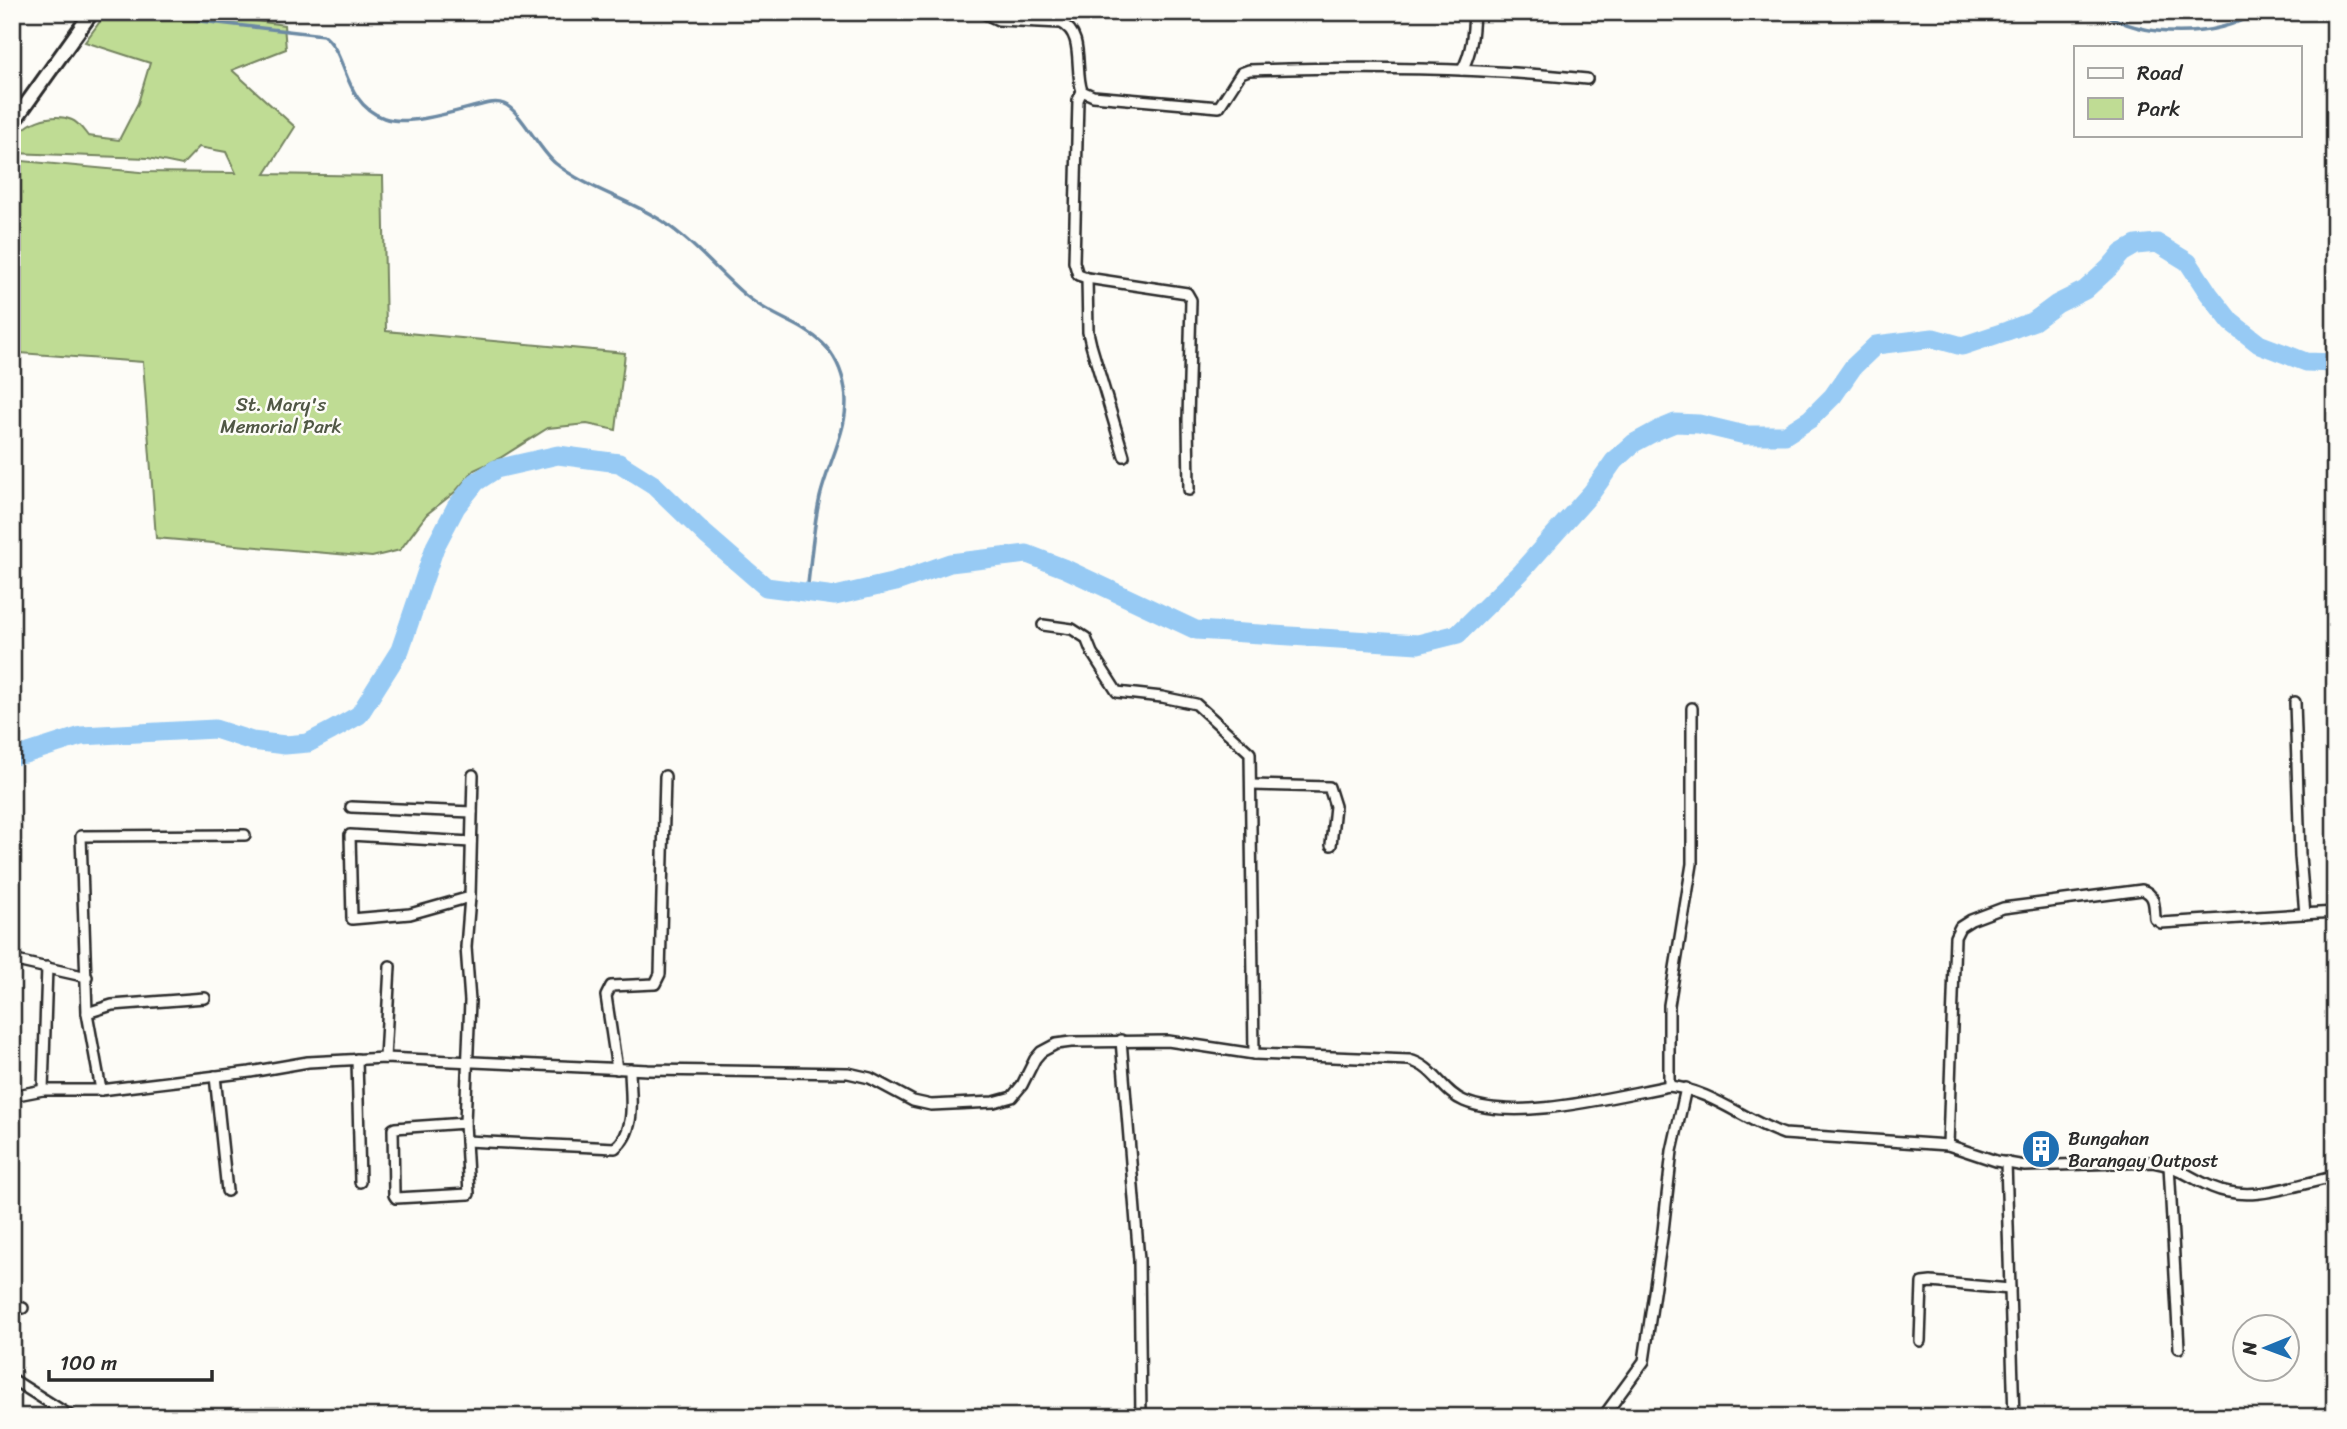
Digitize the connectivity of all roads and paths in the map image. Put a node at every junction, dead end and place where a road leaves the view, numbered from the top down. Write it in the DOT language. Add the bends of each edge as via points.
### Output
graph roads {
  1 [pos="92,12"];
  2 [pos="981,12"];
  3 [pos="1474,12"];
  4 [pos="1462,70"];
  5 [pos="1587,79"];
  6 [pos="1082,90"];
  7 [pos="12,124"];
  8 [pos="1087,278"];
  9 [pos="1124,456"];
  10 [pos="1189,490"];
  11 [pos="1043,625"];
  12 [pos="2295,702"];
  13 [pos="1692,708"];
  14 [pos="472,775"];
  15 [pos="665,776"];
  16 [pos="1252,785"];
  17 [pos="351,807"];
  18 [pos="472,812"];
  19 [pos="244,835"];
  20 [pos="471,842"];
  21 [pos="1331,845"];
  22 [pos="470,897"];
  23 [pos="2335,912"];
  24 [pos="2305,914"];
  25 [pos="12,960"];
  26 [pos="390,966"];
  27 [pos="47,967"];
  28 [pos="87,976"];
  29 [pos="205,998"];
  30 [pos="87,1013"];
  31 [pos="1121,1040"];
  32 [pos="1254,1054"];
  33 [pos="386,1058"];
  34 [pos="357,1059"];
  35 [pos="468,1061"];
  36 [pos="617,1069"];
  37 [pos="630,1069"];
  38 [pos="215,1076"];
  39 [pos="1669,1086"];
  40 [pos="1686,1088"];
  41 [pos="43,1090"];
  42 [pos="100,1090"];
  43 [pos="12,1096"];
  44 [pos="465,1123"];
  45 [pos="466,1141"];
  46 [pos="1948,1145"];
  47 [pos="2006,1162"];
  48 [pos="2169,1165"];
  49 [pos="2335,1177"];
  50 [pos="360,1182"];
  51 [pos="227,1191"];
  52 [pos="2010,1289"];
  53 [pos="12,1305"];
  54 [pos="23,1308"];
  55 [pos="1920,1341"];
  56 [pos="2179,1348"];
  57 [pos="12,1379"];
  58 [pos="72,1417"];
  59 [pos="1141,1417"];
  60 [pos="1603,1417"];
  61 [pos="2014,1417"];
  1 -- 7 [label="main road"];
  2 -- 6 [label="street" via="998,20 1070,27 1075,34"];
  3 -- 4 [label="street" via="1472,40"];
  4 -- 5 [label="street"];
  4 -- 6 [label="street" via="1249,70 1241,73 1219,107 1093,96"];
  6 -- 8 [label="street" via="1078,100 1074,262 1078,275"];
  8 -- 9 [label="street" via="1088,332"];
  8 -- 10 [label="street" via="1187,293 1191,300"];
  11 -- 16 [label="street" via="1072,629 1086,638 1117,692 1196,704 1250,753"];
  12 -- 24 [label="street"];
  13 -- 39 [label="street" via="1692,864 1669,1005"];
  14 -- 18 [label="street"];
  15 -- 36 [label="street" via="660,974 655,984 611,986 606,996"];
  16 -- 21 [label="street" via="1329,787 1335,806"];
  16 -- 32 [label="street"];
  17 -- 18 [label="street"];
  18 -- 20 [label="street"];
  19 -- 28 [label="street" via="81,836"];
  20 -- 22 [label="street"];
  20 -- 22 [label="street" via="350,835 352,919 410,914"];
  22 -- 35 [label="street"];
  23 -- 24 [label="street"];
  24 -- 46 [label="street" via="2161,923 2155,919 2153,898 2142,890 2003,908 1971,919 1955,937"];
  25 -- 27 [label="street"];
  26 -- 33 [label="street"];
  27 -- 28 [label="street"];
  27 -- 41 [label="street"];
  28 -- 30 [label="street"];
  29 -- 30 [label="street" via="112,1005"];
  30 -- 42 [label="street"];
  31 -- 32 [label="street" via="1168,1041"];
  31 -- 37 [label="street" via="1056,1044 1035,1059 1017,1092 994,1102 923,1104 870,1078 848,1073"];
  31 -- 59 [label="street" via="1139,1260"];
  32 -- 39 [label="street" via="1419,1062 1463,1101 1500,1108 1547,1107"];
  33 -- 34 [label="street"];
  33 -- 35 [label="street"];
  34 -- 38 [label="street"];
  34 -- 50 [label="street"];
  35 -- 36 [label="street"];
  35 -- 44 [label="street"];
  36 -- 37 [label="street"];
  37 -- 45 [label="street" via="631,1124 615,1148"];
  38 -- 42 [label="street"];
  38 -- 51 [label="street"];
  39 -- 40 [label="street"];
  40 -- 46 [label="street" via="1784,1134"];
  40 -- 60 [label="street" via="1672,1151 1644,1360"];
  41 -- 42 [label="street"];
  41 -- 43 [label="street"];
  44 -- 45 [label="street"];
  44 -- 45 [label="street" via="393,1129 396,1198 468,1194"];
  46 -- 47 [label="street"];
  47 -- 48 [label="street" via="2025,1166"];
  47 -- 52 [label="street"];
  48 -- 49 [label="street" via="2213,1187 2249,1194"];
  48 -- 56 [label="street"];
  52 -- 55 [label="street" via="1922,1283"];
  52 -- 61 [label="street"];
  53 -- 54 [label="street"];
  57 -- 58 [label="street"];
}
